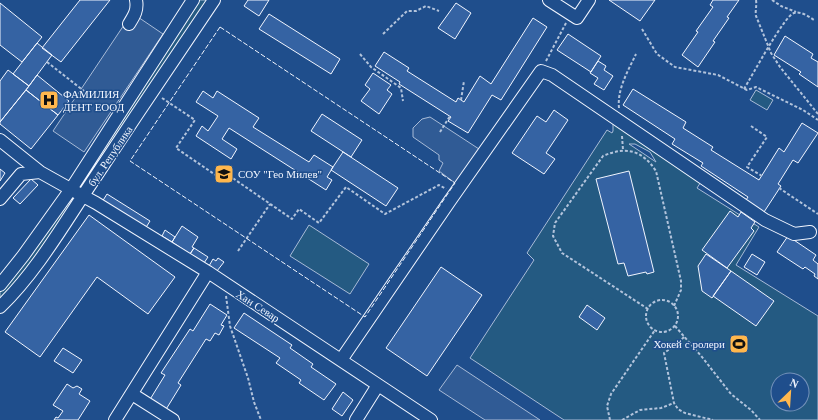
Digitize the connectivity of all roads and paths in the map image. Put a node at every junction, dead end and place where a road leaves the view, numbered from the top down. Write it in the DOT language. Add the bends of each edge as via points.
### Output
graph roads {
  1 [pos="136,0"];
  2 [pos="193,0"];
  3 [pos="214,0"];
  4 [pos="549,0"];
  5 [pos="589,0"];
  6 [pos="756,0"];
  7 [pos="772,0"];
  8 [pos="439,11"];
  9 [pos="796,12"];
  10 [pos="571,14"];
  11 [pos="814,20"];
  12 [pos="129,24"];
  13 [pos="642,29"];
  14 [pos="383,34"];
  15 [pos="769,47"];
  16 [pos="360,54"];
  17 [pos="636,54"];
  18 [pos="47,62"];
  19 [pos="540,71"];
  20 [pos="464,81"];
  21 [pos="744,89"];
  22 [pos="84,91"];
  23 [pos="152,92"];
  24 [pos="461,100"];
  25 [pos="403,101"];
  26 [pos="818,114"];
  27 [pos="450,116"];
  28 [pos="818,120"];
  29 [pos="621,121"];
  30 [pos="751,126"];
  31 [pos="440,132"];
  32 [pos="0,140"];
  33 [pos="623,150"];
  34 [pos="40,172"];
  35 [pos="762,176"];
  36 [pos="779,188"];
  37 [pos="71,189"];
  38 [pos="454,195"];
  39 [pos="82,196"];
  40 [pos="0,199"];
  41 [pos="270,204"];
  42 [pos="818,214"];
  43 [pos="810,232"];
  44 [pos="238,251"];
  45 [pos="208,272"];
  46 [pos="224,283"];
  47 [pos="0,285"];
  48 [pos="674,306"];
  49 [pos="0,307"];
  50 [pos="648,309"];
  51 [pos="675,326"];
  52 [pos="655,330"];
  53 [pos="684,337"];
  54 [pos="341,360"];
  55 [pos="378,385"];
  56 [pos="132,394"];
  57 [pos="674,403"];
  58 [pos="115,420"];
  59 [pos="173,420"];
  60 [pos="261,420"];
  61 [pos="356,420"];
  62 [pos="431,420"];
  63 [pos="610,420"];
  64 [pos="622,420"];
  65 [pos="713,420"];
  66 [pos="760,420"];
  1 -- 12 [label="street" via="136,13"];
  2 -- 37 [label="street, бул. Република"];
  3 -- 23 [label="street, бул. Република"];
  4 -- 10 [label="street"];
  5 -- 10 [label="street" via="578,18"];
  6 -- 15 [label="path" via="756,16"];
  7 -- 9 [label="path"];
  8 -- 14 [label="path" via="426,6 416,11 407,11"];
  9 -- 11 [label="path"];
  9 -- 15 [label="path" via="782,25"];
  10 -- 19 [label="path"];
  13 -- 21 [label="path" via="657,54 676,67 718,75"];
  15 -- 21 [label="path"];
  15 -- 26 [label="path" via="780,67"];
  16 -- 25 [label="path" via="371,67 401,88"];
  17 -- 29 [label="path" via="621,87"];
  18 -- 22 [label="path"];
  19 -- 29 [label="street" via="552,75"];
  19 -- 38 [label="street"];
  20 -- 24 [label="path"];
  21 -- 28 [label="path" via="756,87"];
  23 -- 39 [label="street, бул. Република"];
  23 -- 41 [label="path" via="195,120 176,148 217,176 221,170"];
  27 -- 31 [label="path"];
  29 -- 33 [label="path"];
  29 -- 43 [label="street" via="765,220 794,234"];
  30 -- 35 [label="path" via="767,137 747,167"];
  32 -- 34 [label="street, Хан Севар"];
  33 -- 48 [label="path" via="642,155 656,170 681,281 681,290"];
  33 -- 50 [label="path" via="604,156 555,223 553,236 562,253"];
  34 -- 37 [label="street, Хан Севар"];
  34 -- 40 [label="street" via="21,174"];
  36 -- 42 [label="path"];
  37 -- 39 [label="street, Хан Севар"];
  37 -- 47 [label="street, бул. Република"];
  38 -- 41 [label="path" via="439,185 385,214 346,187 319,223 299,209 292,219"];
  38 -- 54 [label="street"];
  39 -- 45 [label="street, Хан Севар"];
  39 -- 49 [label="street, бул. Република" via="38,262"];
  41 -- 44 [label="path"];
  45 -- 46 [label="street, Хан Севар"];
  45 -- 56 [label="street"];
  46 -- 54 [label="street, Хан Севар"];
  46 -- 60 [label="path" via="230,326"];
  48 -- 50 [label="path" via="664,300 653,303"];
  48 -- 51 [label="path" via="678,318"];
  50 -- 52 [label="path" via="646,318"];
  51 -- 52 [label="path" via="664,332"];
  51 -- 53 [label="path"];
  52 -- 63 [label="path" via="611,394 607,406"];
  53 -- 57 [label="path" via="664,353"];
  53 -- 66 [label="path" via="731,394"];
  54 -- 55 [label="street, Хан Севар"];
  55 -- 61 [label="street"];
  55 -- 62 [label="street, Хан Севар"];
  56 -- 58 [label="street"];
  56 -- 59 [label="street"];
  57 -- 64 [label="path" via="661,408 640,410"];
  57 -- 65 [label="path" via="678,409"];
}
